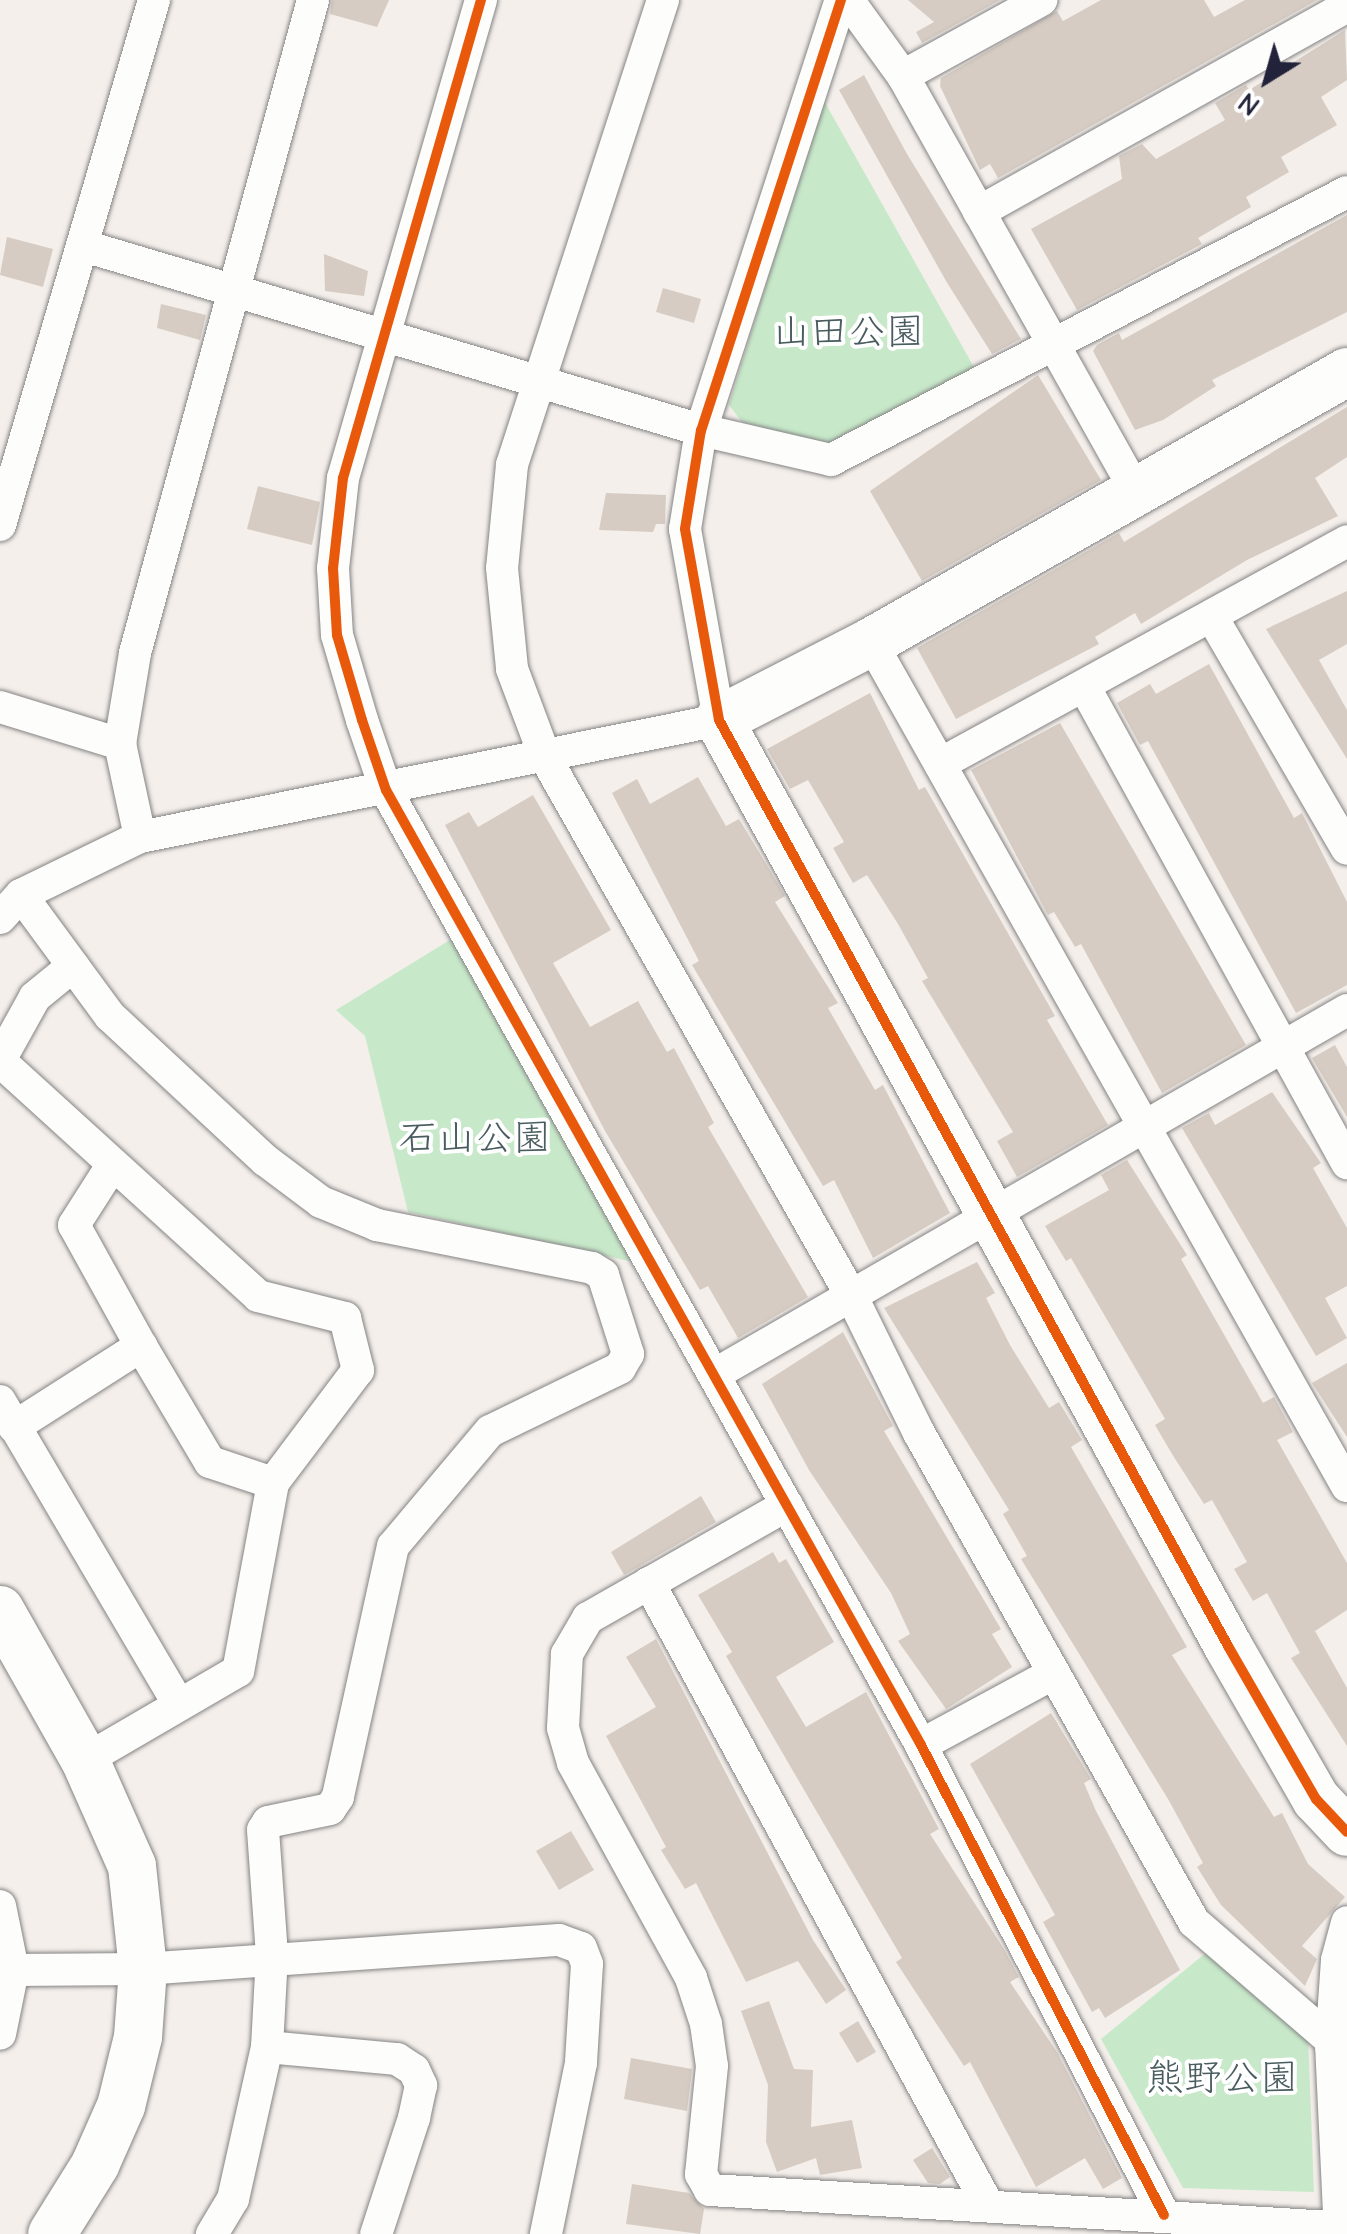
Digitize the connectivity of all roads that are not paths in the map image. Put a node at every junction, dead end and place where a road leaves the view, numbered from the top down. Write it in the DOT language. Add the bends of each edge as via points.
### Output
graph roads {
  1 [pos="154,0"];
  2 [pos="313,0"];
  3 [pos="481,0"];
  4 [pos="663,0"];
  5 [pos="841,0"];
  6 [pos="848,0"];
  7 [pos="1041,0"];
  8 [pos="1347,6"];
  9 [pos="903,76"];
  10 [pos="1347,192"];
  11 [pos="979,212"];
  12 [pos="84,246"];
  13 [pos="229,287"];
  14 [pos="388,334"];
  15 [pos="1054,347"];
  16 [pos="1347,372"];
  17 [pos="538,377"];
  18 [pos="701,430"];
  19 [pos="1135,489"];
  20 [pos="0,525"];
  21 [pos="1347,540"];
  22 [pos="1212,617"];
  23 [pos="871,642"];
  24 [pos="1084,686"];
  25 [pos="0,707"];
  26 [pos="719,720"];
  27 [pos="120,744"];
  28 [pos="545,757"];
  29 [pos="940,764"];
  30 [pos="386,790"];
  31 [pos="140,837"];
  32 [pos="1347,849"];
  33 [pos="10,906"];
  34 [pos="74,966"];
  35 [pos="1347,1010"];
  36 [pos="1283,1047"];
  37 [pos="0,1061"];
  38 [pos="1145,1128"];
  39 [pos="1347,1162"];
  40 [pos="111,1167"];
  41 [pos="988,1216"];
  42 [pos="852,1297"];
  43 [pos="140,1346"];
  44 [pos="717,1373"];
  45 [pos="7,1414"];
  46 [pos="273,1483"];
  47 [pos="1347,1486"];
  48 [pos="788,1504"];
  49 [pos="650,1584"];
  50 [pos="0,1610"];
  51 [pos="1054,1673"];
  52 [pos="178,1703"];
  53 [pos="922,1745"];
  54 [pos="85,1760"];
  55 [pos="1347,1832"];
  56 [pos="0,1906"];
  57 [pos="1347,1922"];
  58 [pos="272,1955"];
  59 [pos="142,1969"];
  60 [pos="13,1970"];
  61 [pos="0,2034"];
  62 [pos="267,2047"];
  63 [pos="1339,2050"];
  64 [pos="988,2205"];
  65 [pos="1164,2215"];
  66 [pos="1342,2229"];
  67 [pos="52,2234"];
  68 [pos="212,2234"];
  69 [pos="376,2234"];
  70 [pos="546,2234"];
  1 -- 12 [label="street"];
  2 -- 13 [label="street"];
  3 -- 14 [label="street"];
  4 -- 17 [label="street"];
  5 -- 18 [label="street"];
  6 -- 9 [label="street"];
  7 -- 9 [label="street"];
  8 -- 11 [label="street"];
  9 -- 11 [label="street"];
  10 -- 15 [label="street"];
  11 -- 15 [label="street"];
  12 -- 13 [label="street"];
  12 -- 20 [label="street"];
  13 -- 14 [label="street"];
  13 -- 27 [label="street" via="134,653"];
  14 -- 17 [label="street"];
  14 -- 30 [label="street" via="343,478 334,568 338,635"];
  15 -- 18 [label="street" via="830,460"];
  15 -- 19 [label="street"];
  16 -- 19 [label="street"];
  17 -- 18 [label="street"];
  17 -- 28 [label="street" via="512,464 502,568 512,669"];
  18 -- 26 [label="street" via="685,529"];
  19 -- 23 [label="street"];
  21 -- 22 [label="street"];
  22 -- 24 [label="street"];
  22 -- 32 [label="street"];
  23 -- 26 [label="street"];
  23 -- 29 [label="street"];
  24 -- 29 [label="street"];
  24 -- 36 [label="street"];
  25 -- 27 [label="street"];
  26 -- 28 [label="street"];
  26 -- 41 [label="street"];
  27 -- 31 [label="street"];
  28 -- 30 [label="street"];
  28 -- 42 [label="street"];
  29 -- 38 [label="street"];
  30 -- 31 [label="street"];
  30 -- 44 [label="street"];
  31 -- 33 [label="street"];
  33 -- 34 [label="street"];
  34 -- 37 [label="street" via="35,997"];
  34 -- 58 [label="street" via="110,1016 264,1160 321,1202 377,1224 592,1268 603,1275 628,1354 620,1368 490,1431 393,1546 338,1796 330,1809 268,1822 263,1830"];
  35 -- 36 [label="street"];
  36 -- 38 [label="street"];
  36 -- 39 [label="street"];
  37 -- 40 [label="street"];
  38 -- 41 [label="street"];
  38 -- 47 [label="street"];
  40 -- 43 [label="street" via="74,1224"];
  40 -- 46 [label="street" via="258,1296 344,1318 358,1370"];
  41 -- 42 [label="street"];
  41 -- 55 [label="street" via="1316,1799"];
  42 -- 44 [label="street"];
  42 -- 51 [label="street" via="919,1433"];
  43 -- 45 [label="street"];
  43 -- 46 [label="street" via="210,1462"];
  44 -- 48 [label="street"];
  45 -- 52 [label="street"];
  46 -- 52 [label="street" via="238,1671"];
  48 -- 49 [label="street"];
  48 -- 53 [label="street"];
  49 -- 64 [label="street"];
  49 -- 64 [label="street" via="588,1618 567,1654 563,1728 573,1763 691,1978 706,2024 712,2066 701,2174 710,2190"];
  50 -- 54 [label="street"];
  51 -- 53 [label="street"];
  51 -- 63 [label="street" via="1194,1922"];
  52 -- 54 [label="street"];
  53 -- 65 [label="street"];
  54 -- 59 [label="street" via="132,1866"];
  56 -- 60 [label="street"];
  57 -- 63 [label="street" via="1337,1960"];
  58 -- 59 [label="street"];
  58 -- 62 [label="street"];
  58 -- 70 [label="street" via="559,1940 581,1948 587,1964 580,2064"];
  59 -- 60 [label="street"];
  59 -- 67 [label="street" via="138,2037 121,2106 95,2165"];
  60 -- 61 [label="street"];
  62 -- 68 [label="street" via="233,2200"];
  62 -- 69 [label="street" via="397,2059 414,2070 421,2084 414,2118"];
  63 -- 66 [label="street"];
  64 -- 65 [label="street"];
  65 -- 66 [label="street"];
}
